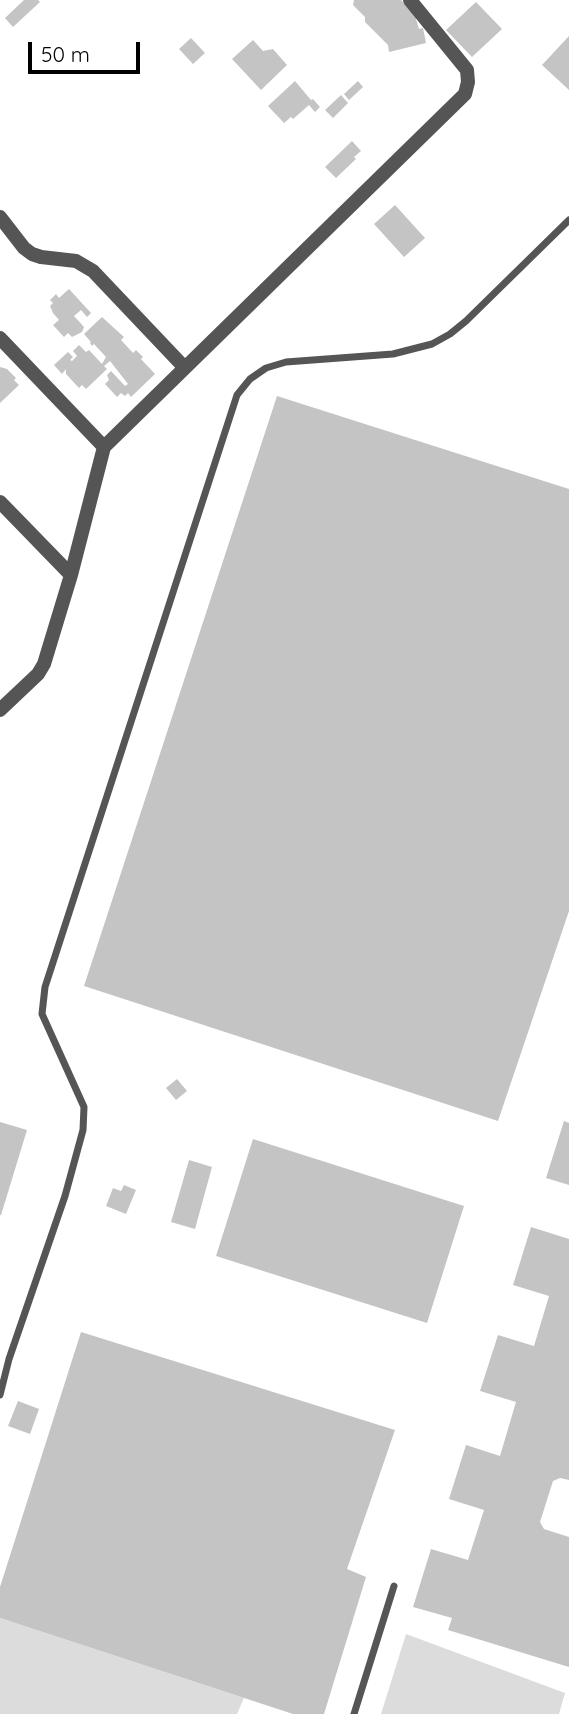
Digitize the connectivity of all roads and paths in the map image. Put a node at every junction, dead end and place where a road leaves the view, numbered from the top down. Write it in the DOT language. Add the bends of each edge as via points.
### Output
graph roads {
  1 [pos="410,0"];
  2 [pos="0,217"];
  3 [pos="569,220"];
  4 [pos="0,338"];
  5 [pos="184,367"];
  6 [pos="104,447"];
  7 [pos="0,502"];
  8 [pos="71,575"];
  9 [pos="0,710"];
  10 [pos="0,1395"];
  11 [pos="394,1586"];
  12 [pos="354,1714"];
  1 -- 5 [label="street" via="467,70 465,94"];
  2 -- 5 [label="street" via="32,254 76,261 93,271"];
  3 -- 10 [label="lane" via="466,321 432,344 393,354 286,362 250,379 237,395 45,987 42,1014 85,1107 83,1130"];
  4 -- 6 [label="street"];
  5 -- 6 [label="street"];
  6 -- 8 [label="street"];
  7 -- 8 [label="street"];
  8 -- 9 [label="street" via="44,664"];
  11 -- 12 [label="lane"];
}
